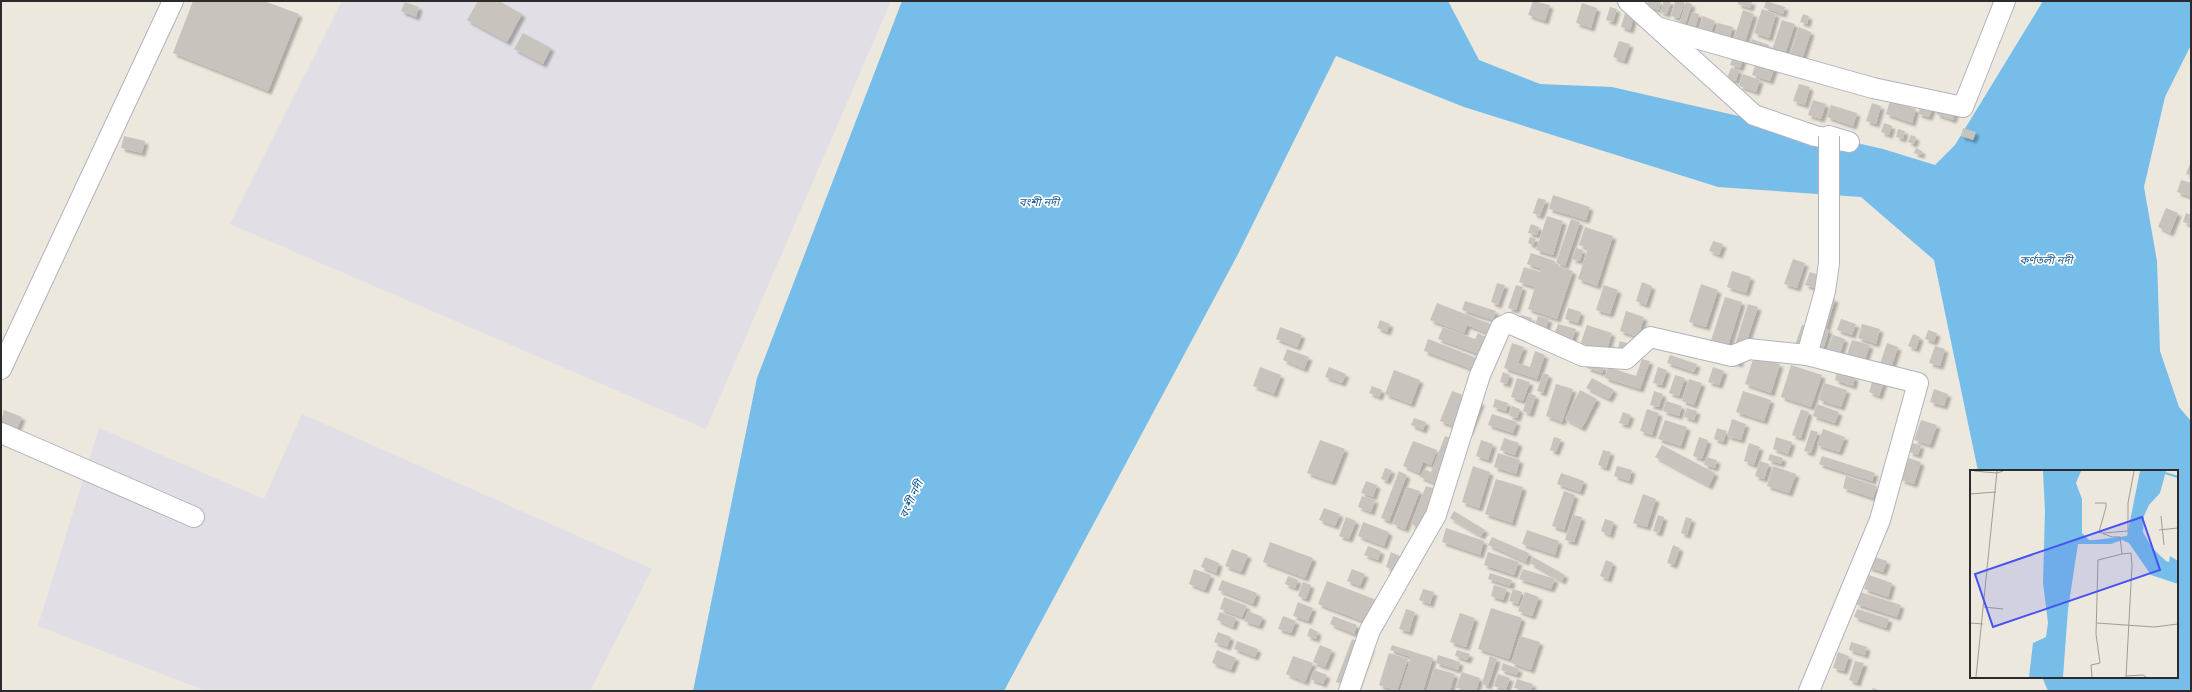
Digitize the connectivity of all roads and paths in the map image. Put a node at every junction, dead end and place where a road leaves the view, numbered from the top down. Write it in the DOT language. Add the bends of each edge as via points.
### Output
graph roads {
  1 [pos="173,1"];
  2 [pos="1628,1"];
  3 [pos="2005,1"];
  4 [pos="1660,28"];
  5 [pos="1807,355"];
  6 [pos="1,369"];
  7 [pos="1,433"];
  8 [pos="194,517"];
  9 [pos="1349,691"];
  10 [pos="1809,691"];
  1 -- 6 [label="street"];
  2 -- 4 [label="street"];
  3 -- 4 [label="street" via="1963,107 1873,88"];
  4 -- 5 [label="street, bridge" via="1754,115 1815,136 1849,142 1829,136 1829,263 1825,291"];
  5 -- 9 [label="street" via="1749,349 1732,356 1650,337 1626,359 1583,356 1509,323 1501,327 1480,375 1436,515 1370,630"];
  5 -- 10 [label="street" via="1918,383 1880,520"];
  7 -- 8 [label="street"];
}
